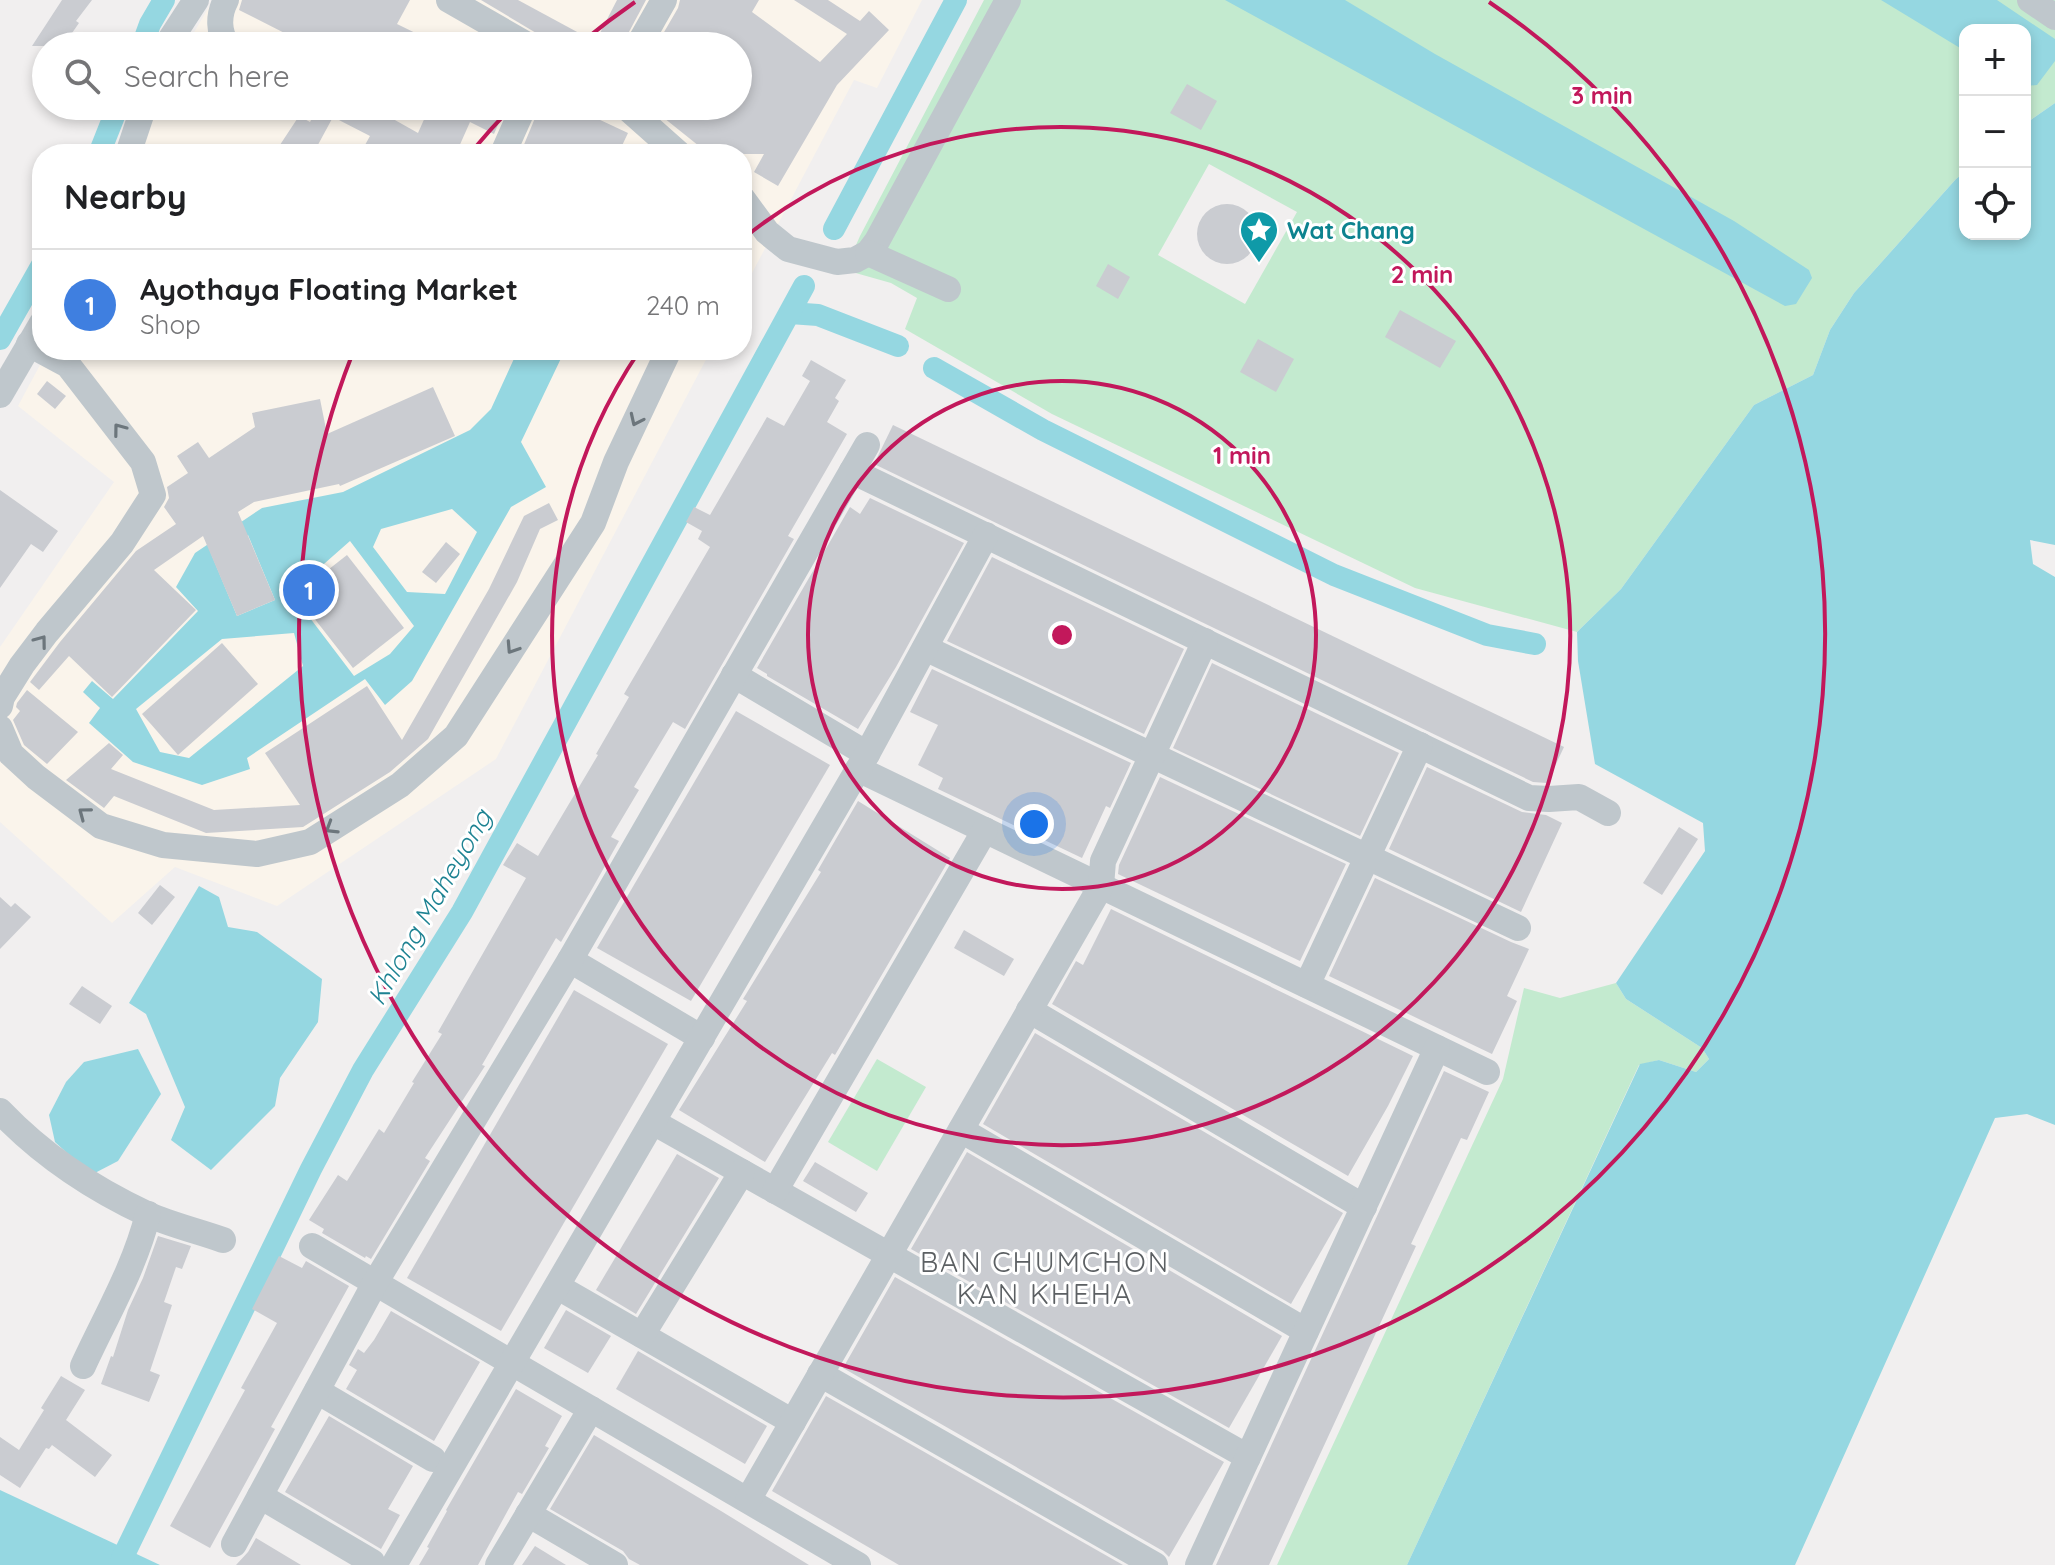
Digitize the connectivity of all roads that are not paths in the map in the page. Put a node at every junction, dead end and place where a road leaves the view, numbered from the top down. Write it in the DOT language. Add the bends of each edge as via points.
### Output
graph roads {
  1 [pos="196,0"];
  2 [pos="226,0"];
  3 [pos="449,0"];
  4 [pos="664,0"];
  5 [pos="1008,0"];
  6 [pos="2030,0"];
  7 [pos="2055,17"];
  8 [pos="175,32"];
  9 [pos="221,32"];
  10 [pos="505,32"];
  11 [pos="646,32"];
  12 [pos="139,120"];
  13 [pos="518,120"];
  14 [pos="641,120"];
  15 [pos="131,144"];
  16 [pos="507,144"];
  17 [pos="668,144"];
  18 [pos="752,212"];
  19 [pos="868,253"];
  20 [pos="948,289"];
  21 [pos="32,341"];
  22 [pos="63,360"];
  23 [pos="664,360"];
  24 [pos="0,395"];
  25 [pos="867,445"];
  26 [pos="852,471"];
  27 [pos="986,535"];
  28 [pos="1205,641"];
  29 [pos="925,648"];
  30 [pos="734,675"];
  31 [pos="0,706"];
  32 [pos="0,728"];
  33 [pos="1420,745"];
  34 [pos="1152,755"];
  35 [pos="863,761"];
  36 [pos="1608,813"];
  37 [pos="985,830"];
  38 [pos="1368,857"];
  39 [pos="1101,886"];
  40 [pos="1518,928"];
  41 [pos="570,960"];
  42 [pos="1307,985"];
  43 [pos="1029,1010"];
  44 [pos="702,1038"];
  45 [pos="1437,1048"];
  46 [pos="1487,1072"];
  47 [pos="0,1111"];
  48 [pos="653,1122"];
  49 [pos="961,1130"];
  50 [pos="742,1172"];
  51 [pos="775,1191"];
  52 [pos="1364,1207"];
  53 [pos="148,1214"];
  54 [pos="223,1240"];
  55 [pos="312,1246"];
  56 [pos="889,1255"];
  57 [pos="375,1283"];
  58 [pos="558,1287"];
  59 [pos="1306,1331"];
  60 [pos="642,1335"];
  61 [pos="513,1363"];
  62 [pos="83,1366"];
  63 [pos="820,1374"];
  64 [pos="317,1391"];
  65 [pos="591,1409"];
  66 [pos="793,1422"];
  67 [pos="1248,1457"];
  68 [pos="433,1459"];
  69 [pos="260,1496"];
  70 [pos="748,1500"];
  71 [pos="528,1514"];
  72 [pos="234,1544"];
  73 [pos="383,1564"];
  74 [pos="498,1565"];
  75 [pos="615,1565"];
  76 [pos="858,1565"];
  77 [pos="1155,1565"];
  78 [pos="1198,1565"];
  1 -- 8 [label="street"];
  2 -- 9 [label="street"];
  3 -- 10 [label="street"];
  4 -- 11 [label="street"];
  5 -- 19 [label="street"];
  6 -- 7 [label="street"];
  12 -- 15 [label="street"];
  13 -- 16 [label="street"];
  14 -- 17 [label="street"];
  18 -- 19 [label="street" via="788,249 837,262"];
  19 -- 20 [label="street"];
  21 -- 24 [label="street"];
  31 -- 22 [label="street, one-way" via="22,665 122,543 153,495 143,462"];
  23 -- 32 [label="street, one-way" via="593,523 456,736 400,785 310,842 257,854 163,845 101,826 11,754"];
  25 -- 26 [label="street"];
  26 -- 27 [label="street"];
  26 -- 30 [label="street"];
  27 -- 28 [label="street"];
  27 -- 29 [label="street"];
  28 -- 33 [label="street"];
  28 -- 34 [label="street"];
  29 -- 34 [label="street"];
  29 -- 35 [label="street"];
  30 -- 35 [label="street"];
  30 -- 41 [label="street"];
  33 -- 36 [label="street" via="1529,798 1579,797"];
  33 -- 38 [label="street"];
  34 -- 38 [label="street"];
  34 -- 39 [label="street" via="1103,861"];
  35 -- 37 [label="street"];
  35 -- 44 [label="street"];
  37 -- 39 [label="street"];
  37 -- 51 [label="street"];
  38 -- 40 [label="street"];
  38 -- 42 [label="street"];
  39 -- 42 [label="street"];
  39 -- 43 [label="street"];
  41 -- 44 [label="street"];
  41 -- 57 [label="street"];
  42 -- 45 [label="street"];
  43 -- 49 [label="street"];
  43 -- 52 [label="street"];
  44 -- 48 [label="street"];
  45 -- 46 [label="street"];
  45 -- 52 [label="street"];
  47 -- 53 [label="street" via="39,1149"];
  48 -- 50 [label="street"];
  48 -- 58 [label="street"];
  49 -- 56 [label="street"];
  49 -- 59 [label="street"];
  50 -- 51 [label="street"];
  50 -- 60 [label="street"];
  51 -- 56 [label="street"];
  52 -- 59 [label="street"];
  53 -- 54 [label="street"];
  53 -- 62 [label="street" via="131,1265"];
  55 -- 57 [label="street"];
  56 -- 63 [label="street"];
  56 -- 67 [label="street"];
  57 -- 61 [label="street"];
  57 -- 64 [label="street"];
  58 -- 60 [label="street"];
  58 -- 61 [label="street"];
  59 -- 67 [label="street"];
  60 -- 66 [label="street"];
  61 -- 65 [label="street"];
  61 -- 73 [label="street"];
  63 -- 66 [label="street"];
  63 -- 77 [label="street"];
  64 -- 68 [label="street"];
  64 -- 69 [label="street"];
  65 -- 70 [label="street"];
  65 -- 71 [label="street"];
  66 -- 70 [label="street"];
  67 -- 78 [label="street"];
  69 -- 72 [label="street"];
  69 -- 73 [label="street"];
  70 -- 76 [label="street"];
  71 -- 74 [label="street"];
  71 -- 75 [label="street"];
}
